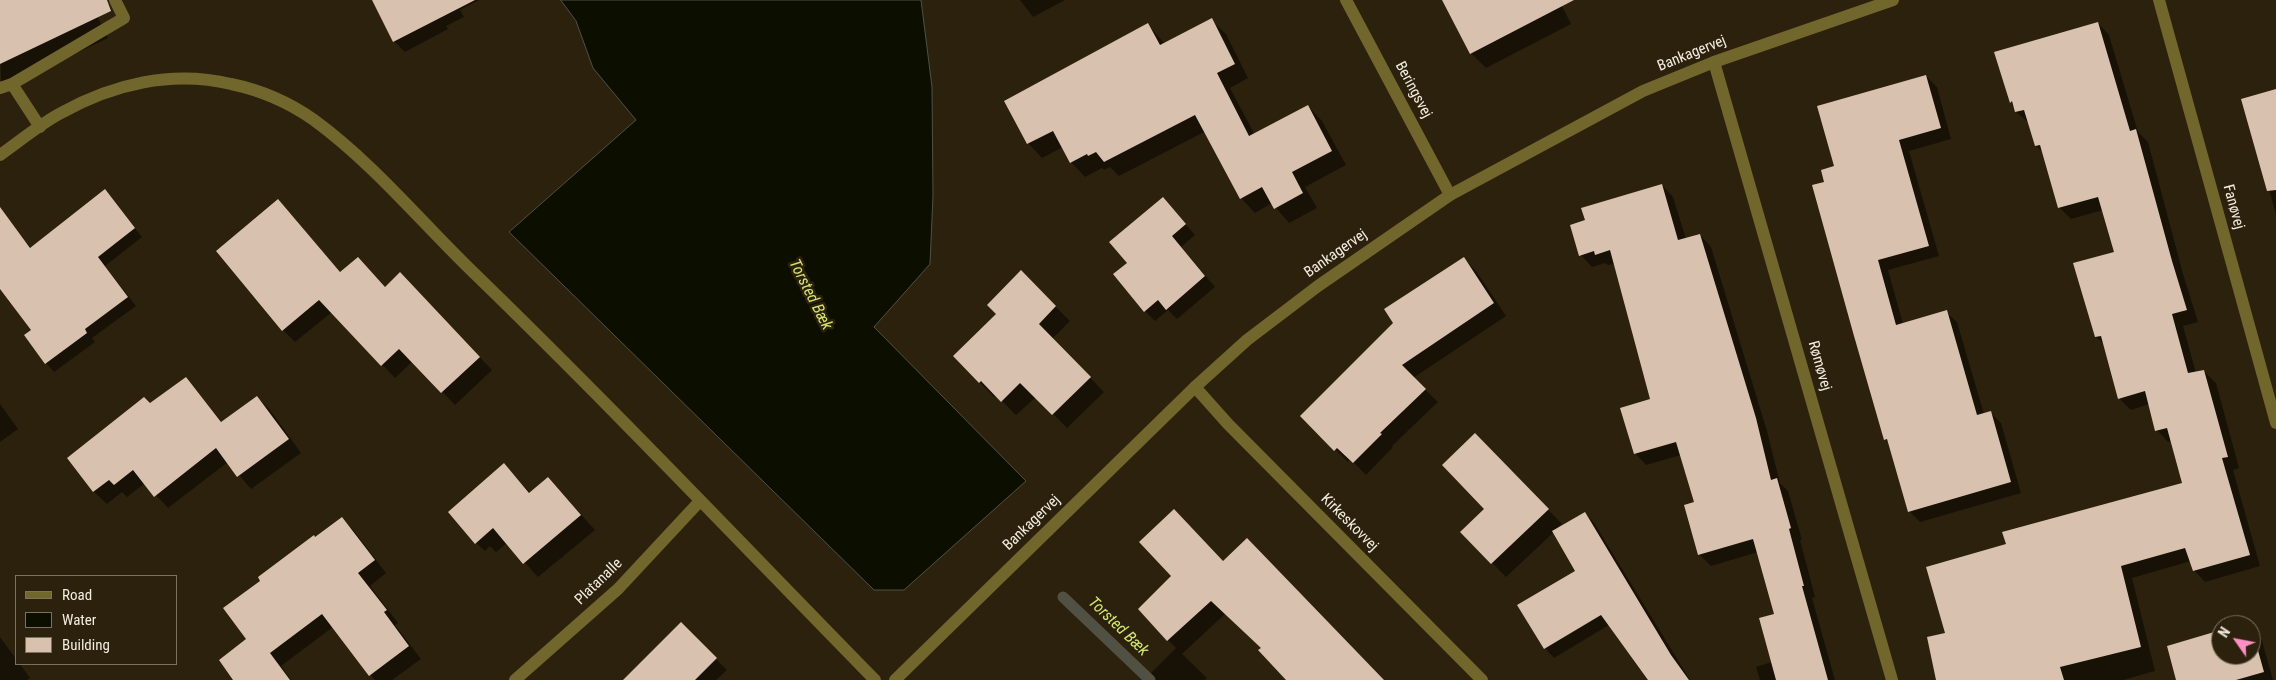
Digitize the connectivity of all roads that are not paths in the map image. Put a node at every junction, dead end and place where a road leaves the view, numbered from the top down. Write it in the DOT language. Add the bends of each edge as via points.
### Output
graph roads {
  1 [pos="115,0"];
  2 [pos="1346,0"];
  3 [pos="1893,0"];
  4 [pos="2159,0"];
  5 [pos="1714,62"];
  6 [pos="6,86"];
  7 [pos="40,127"];
  8 [pos="0,155"];
  9 [pos="1450,195"];
  10 [pos="1195,387"];
  11 [pos="2276,423"];
  12 [pos="700,501"];
  13 [pos="515,680"];
  14 [pos="876,680"];
  15 [pos="895,680"];
  16 [pos="1482,680"];
  17 [pos="1892,680"];
  1 -- 6 [label="street" via="124,18"];
  2 -- 9 [label="street, Beringsvej"];
  3 -- 5 [label="street, Bankagervej"];
  4 -- 11 [label="street, Fanøvej"];
  5 -- 9 [label="street, Bankagervej" via="1643,91"];
  5 -- 17 [label="street, Rømøvej"];
  6 -- 7 [label="street"];
  7 -- 8 [label="street"];
  7 -- 12 [label="street" via="98,94 141,82 186,78 231,84 274,97 312,119 356,154"];
  9 -- 10 [label="street, Bankagervej" via="1318,286 1247,340"];
  10 -- 15 [label="street, Bankagervej"];
  10 -- 16 [label="street, Kirkeskovvej"];
  12 -- 13 [label="street, Platanalle" via="618,589"];
  12 -- 14 [label="street"];
}
